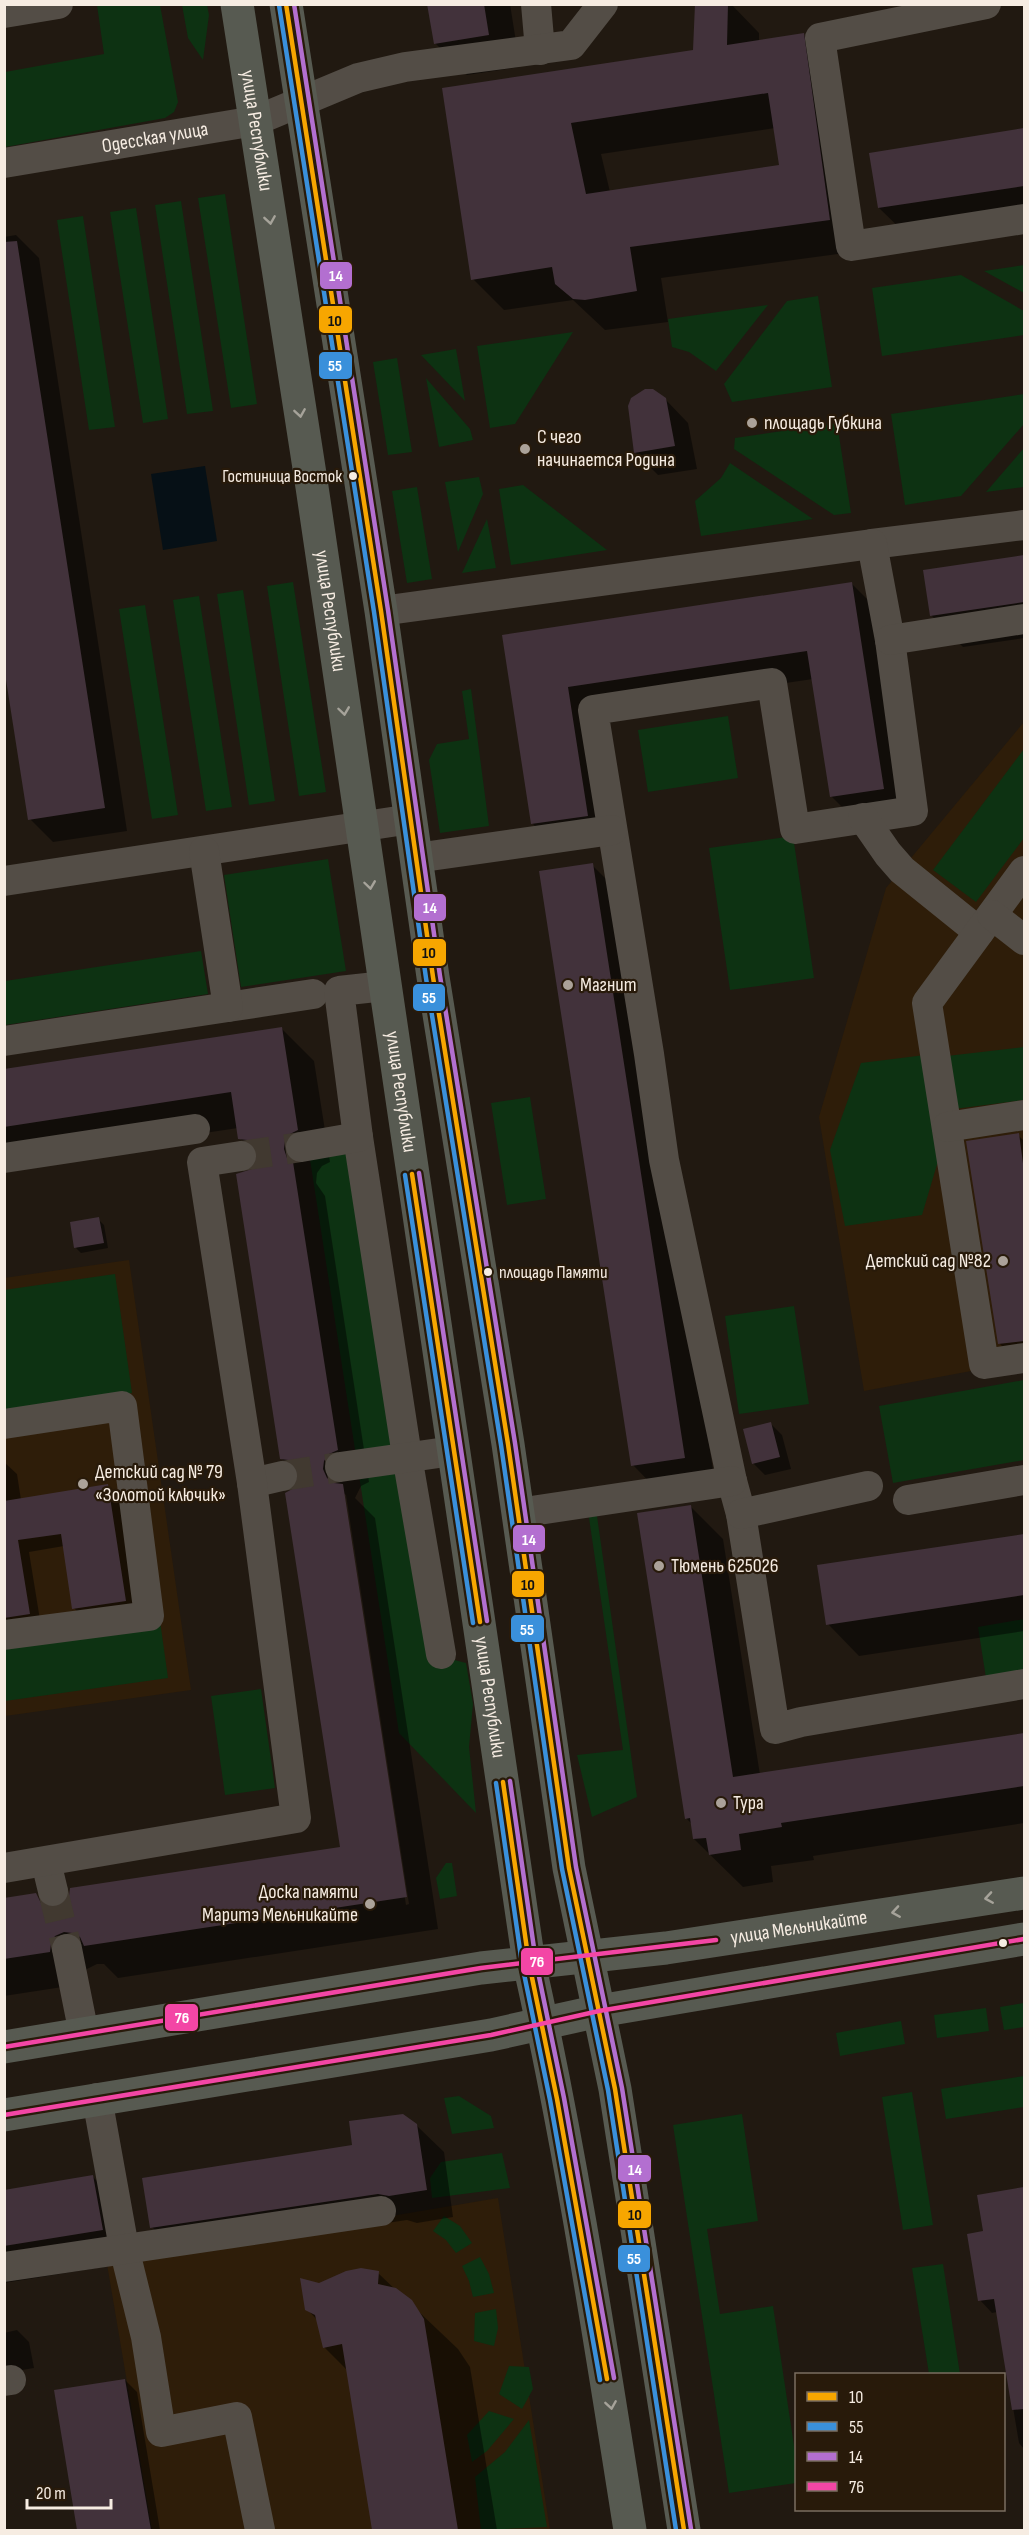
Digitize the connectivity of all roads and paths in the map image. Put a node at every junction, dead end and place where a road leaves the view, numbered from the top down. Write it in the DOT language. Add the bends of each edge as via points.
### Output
graph roads {
  1 [pos="58,4"];
  2 [pos="237,4"];
  3 [pos="286,4"];
  4 [pos="536,4"];
  5 [pos="603,4"];
  6 [pos="986,4"];
  7 [pos="954,8"];
  8 [pos="4,13"];
  9 [pos="540,50"];
  10 [pos="301,100"];
  11 [pos="255,121"];
  12 [pos="4,163"];
  13 [pos="1024,219"];
  14 [pos="1024,525"];
  15 [pos="872,544"];
  16 [pos="381,611"];
  17 [pos="1024,619"];
  18 [pos="890,640"];
  19 [pos="863,818"];
  20 [pos="411,819"];
  21 [pos="362,827"];
  22 [pos="612,830"];
  23 [pos="204,851"];
  24 [pos="416,858"];
  25 [pos="1024,871"];
  26 [pos="4,881"];
  27 [pos="985,924"];
  28 [pos="1024,940"];
  29 [pos="385,986"];
  30 [pos="313,994"];
  31 [pos="228,1007"];
  32 [pos="4,1041"];
  33 [pos="1024,1115"];
  34 [pos="947,1126"];
  35 [pos="195,1129"];
  36 [pos="358,1137"];
  37 [pos="301,1147"];
  38 [pos="241,1156"];
  39 [pos="4,1158"];
  40 [pos="1024,1358"];
  41 [pos="4,1424"];
  42 [pos="453,1450"];
  43 [pos="407,1456"];
  44 [pos="340,1467"];
  45 [pos="282,1476"];
  46 [pos="1024,1480"];
  47 [pos="732,1481"];
  48 [pos="252,1483"];
  49 [pos="868,1486"];
  50 [pos="908,1500"];
  51 [pos="518,1514"];
  52 [pos="741,1514"];
  53 [pos="4,1635"];
  54 [pos="441,1654"];
  55 [pos="1024,1684"];
  56 [pos="4,1868"];
  57 [pos="1024,1893"];
  58 [pos="1024,1939"];
  59 [pos="67,1949"];
  60 [pos="588,1957"];
  61 [pos="529,1963"];
  62 [pos="599,2011"];
  63 [pos="543,2025"];
  64 [pos="84,2034"];
  65 [pos="4,2047"];
  66 [pos="97,2098"];
  67 [pos="4,2115"];
  68 [pos="381,2211"];
  69 [pos="124,2248"];
  70 [pos="4,2267"];
  71 [pos="260,2530"];
  72 [pos="630,2530"];
  73 [pos="684,2530"];
  1 -- 8 [label="street"];
  2 -- 11 [label="main road, улица Республики"];
  3 -- 10 [label="main road"];
  4 -- 9 [label="street"];
  5 -- 9 [label="street, Одесская улица" via="571,45"];
  6 -- 7 [label="street"];
  7 -- 13 [label="street" via="820,38 851,246"];
  9 -- 10 [label="street, Одесская улица" via="405,67 358,78"];
  10 -- 11 [label="street, Одесская улица"];
  10 -- 16 [label="main road"];
  11 -- 12 [label="street, Одесская улица"];
  11 -- 21 [label="main road, улица Республики, one-way"];
  14 -- 15 [label="street"];
  15 -- 16 [label="street"];
  15 -- 18 [label="street"];
  16 -- 20 [label="main road"];
  17 -- 18 [label="street"];
  18 -- 19 [label="street" via="913,811"];
  19 -- 22 [label="street" via="795,829 772,683 593,710"];
  19 -- 27 [label="street" via="902,870"];
  20 -- 21 [label="street"];
  20 -- 24 [label="main road"];
  21 -- 23 [label="street"];
  21 -- 29 [label="main road, улица Республики, one-way"];
  22 -- 24 [label="street"];
  22 -- 47 [label="street" via="664,1160"];
  23 -- 26 [label="street"];
  23 -- 31 [label="street"];
  24 -- 51 [label="main road"];
  25 -- 27 [label="street"];
  27 -- 28 [label="street"];
  27 -- 34 [label="street" via="927,1003"];
  29 -- 36 [label="street" via="339,991"];
  29 -- 42 [label="main road, улица Республики"];
  30 -- 31 [label="street"];
  31 -- 32 [label="street"];
  33 -- 34 [label="street"];
  34 -- 40 [label="street" via="984,1364"];
  35 -- 39 [label="street"];
  36 -- 37 [label="street"];
  36 -- 43 [label="street"];
  38 -- 48 [label="street" via="202,1162"];
  41 -- 53 [label="street" via="122,1406 150,1616"];
  42 -- 43 [label="street"];
  42 -- 61 [label="main road, улица Республики"];
  43 -- 44 [label="street"];
  43 -- 54 [label="street"];
  45 -- 48 [label="street"];
  46 -- 50 [label="street"];
  47 -- 51 [label="street"];
  47 -- 52 [label="street"];
  48 -- 56 [label="street" via="296,1818 50,1877"];
  49 -- 52 [label="street"];
  51 -- 60 [label="main road" via="569,1868"];
  52 -- 55 [label="street" via="775,1729"];
  57 -- 60 [label="main road, улица Мельникайте, one-way"];
  58 -- 62 [label="main road"];
  59 -- 64 [label="street"];
  60 -- 61 [label="main road, улица Мельникайте"];
  60 -- 62 [label="main road"];
  61 -- 63 [label="main road, улица Республики"];
  61 -- 64 [label="main road, улица Мельникайте"];
  62 -- 63 [label="main road"];
  62 -- 73 [label="main road" via="615,2089"];
  63 -- 66 [label="main road"];
  63 -- 72 [label="main road, улица Республики, one-way" via="597,2316"];
  64 -- 65 [label="main road, улица Мельникайте"];
  66 -- 67 [label="main road"];
  66 -- 69 [label="street"];
  68 -- 69 [label="street"];
  69 -- 70 [label="street"];
  69 -- 71 [label="street" via="146,2337 161,2432 237,2417"];
}
